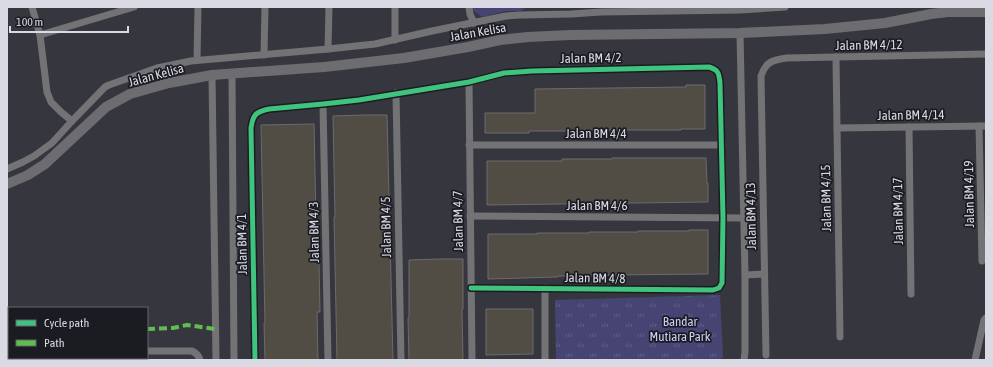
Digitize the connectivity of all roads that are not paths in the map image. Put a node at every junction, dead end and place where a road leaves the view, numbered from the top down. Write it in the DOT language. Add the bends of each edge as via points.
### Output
graph roads {
  1 [pos="32,7"];
  2 [pos="134,7"];
  3 [pos="198,7"];
  4 [pos="265,7"];
  5 [pos="329,7"];
  6 [pos="396,7"];
  7 [pos="469,7"];
  8 [pos="785,7"];
  9 [pos="670,9"];
  10 [pos="740,9"];
  11 [pos="601,10"];
  12 [pos="535,11"];
  13 [pos="986,12"];
  14 [pos="474,23"];
  15 [pos="740,33"];
  16 [pos="40,35"];
  17 [pos="395,40"];
  18 [pos="328,50"];
  19 [pos="264,54"];
  20 [pos="986,54"];
  21 [pos="836,57"];
  22 [pos="197,60"];
  23 [pos="232,73"];
  24 [pos="212,75"];
  25 [pos="761,76"];
  26 [pos="469,82"];
  27 [pos="396,93"];
  28 [pos="323,104"];
  29 [pos="72,121"];
  30 [pos="983,126"];
  31 [pos="908,127"];
  32 [pos="251,128"];
  33 [pos="837,128"];
  34 [pos="722,145"];
  35 [pos="469,146"];
  36 [pos="7,169"];
  37 [pos="7,184"];
  38 [pos="984,202"];
  39 [pos="470,216"];
  40 [pos="723,218"];
  41 [pos="744,218"];
  42 [pos="982,261"];
  43 [pos="764,274"];
  44 [pos="745,275"];
  45 [pos="471,288"];
  46 [pos="545,288"];
  47 [pos="911,294"];
  48 [pos="986,318"];
  49 [pos="840,338"];
  50 [pos="148,352"];
  51 [pos="766,355"];
  52 [pos="200,360"];
  53 [pos="216,360"];
  54 [pos="234,360"];
  55 [pos="255,360"];
  56 [pos="328,360"];
  57 [pos="401,360"];
  58 [pos="472,360"];
  59 [pos="545,360"];
  60 [pos="744,360"];
  61 [pos="975,360"];
  1 -- 16 [label="street"];
  2 -- 16 [label="street"];
  3 -- 22 [label="street"];
  4 -- 19 [label="street"];
  5 -- 18 [label="street"];
  6 -- 17 [label="street"];
  7 -- 14 [label="street"];
  8 -- 10 [label="street"];
  9 -- 10 [label="street"];
  9 -- 11 [label="street"];
  11 -- 12 [label="street" via="571,14"];
  12 -- 14 [label="street"];
  13 -- 15 [label="main road, Jalan Kelisa" via="948,12 884,23"];
  14 -- 17 [label="street"];
  15 -- 23 [label="main road, Jalan Kelisa" via="528,37 404,58 324,67"];
  15 -- 41 [label="street"];
  16 -- 29 [label="street" via="49,99"];
  17 -- 18 [label="street"];
  18 -- 19 [label="street"];
  19 -- 22 [label="street"];
  20 -- 21 [label="street, Jalan BM 4/12"];
  21 -- 25 [label="street, Jalan BM 4/12" via="777,60 768,64"];
  21 -- 33 [label="street, Jalan BM 4/15"];
  22 -- 29 [label="street" via="156,68 109,85"];
  23 -- 24 [label="main road, Jalan Kelisa"];
  23 -- 54 [label="street"];
  24 -- 37 [label="main road, Jalan Kelisa" via="130,94 106,107 45,164"];
  24 -- 53 [label="street"];
  25 -- 43 [label="street, Jalan BM 4/13"];
  26 -- 27 [label="street, Jalan BM 4/2"];
  26 -- 34 [label="street, Jalan BM 4/2" via="504,73 532,71 709,67 719,74"];
  26 -- 35 [label="street, Jalan BM 4/7"];
  27 -- 28 [label="street, Jalan BM 4/2"];
  27 -- 57 [label="street, Jalan BM 4/5"];
  28 -- 32 [label="street, Jalan BM 4/2" via="261,111 253,118"];
  28 -- 56 [label="street, Jalan BM 4/3"];
  29 -- 36 [label="street" via="48,146"];
  30 -- 31 [label="street, Jalan BM 4/14"];
  30 -- 38 [label="street, Jalan BM 4/19"];
  31 -- 33 [label="street, Jalan BM 4/14"];
  31 -- 47 [label="street, Jalan BM 4/17"];
  32 -- 55 [label="street, Jalan BM 4/1"];
  33 -- 49 [label="street, Jalan BM 4/15"];
  34 -- 35 [label="street, Jalan BM 4/4"];
  34 -- 40 [label="street"];
  35 -- 39 [label="street, Jalan BM 4/7"];
  38 -- 42 [label="street, Jalan BM 4/19"];
  39 -- 40 [label="street, Jalan BM 4/6"];
  39 -- 45 [label="street, Jalan BM 4/7"];
  40 -- 41 [label="street, Jalan BM 4/6"];
  40 -- 46 [label="street, Jalan BM 4/8" via="722,283 718,288"];
  41 -- 44 [label="street"];
  43 -- 44 [label="street"];
  43 -- 51 [label="street, Jalan BM 4/13"];
  44 -- 60 [label="street"];
  45 -- 46 [label="street, Jalan BM 4/8"];
  45 -- 58 [label="street, Jalan BM 4/7"];
  46 -- 59 [label="street"];
  48 -- 61 [label="street"];
  50 -- 52 [label="street" via="192,351"];
}
